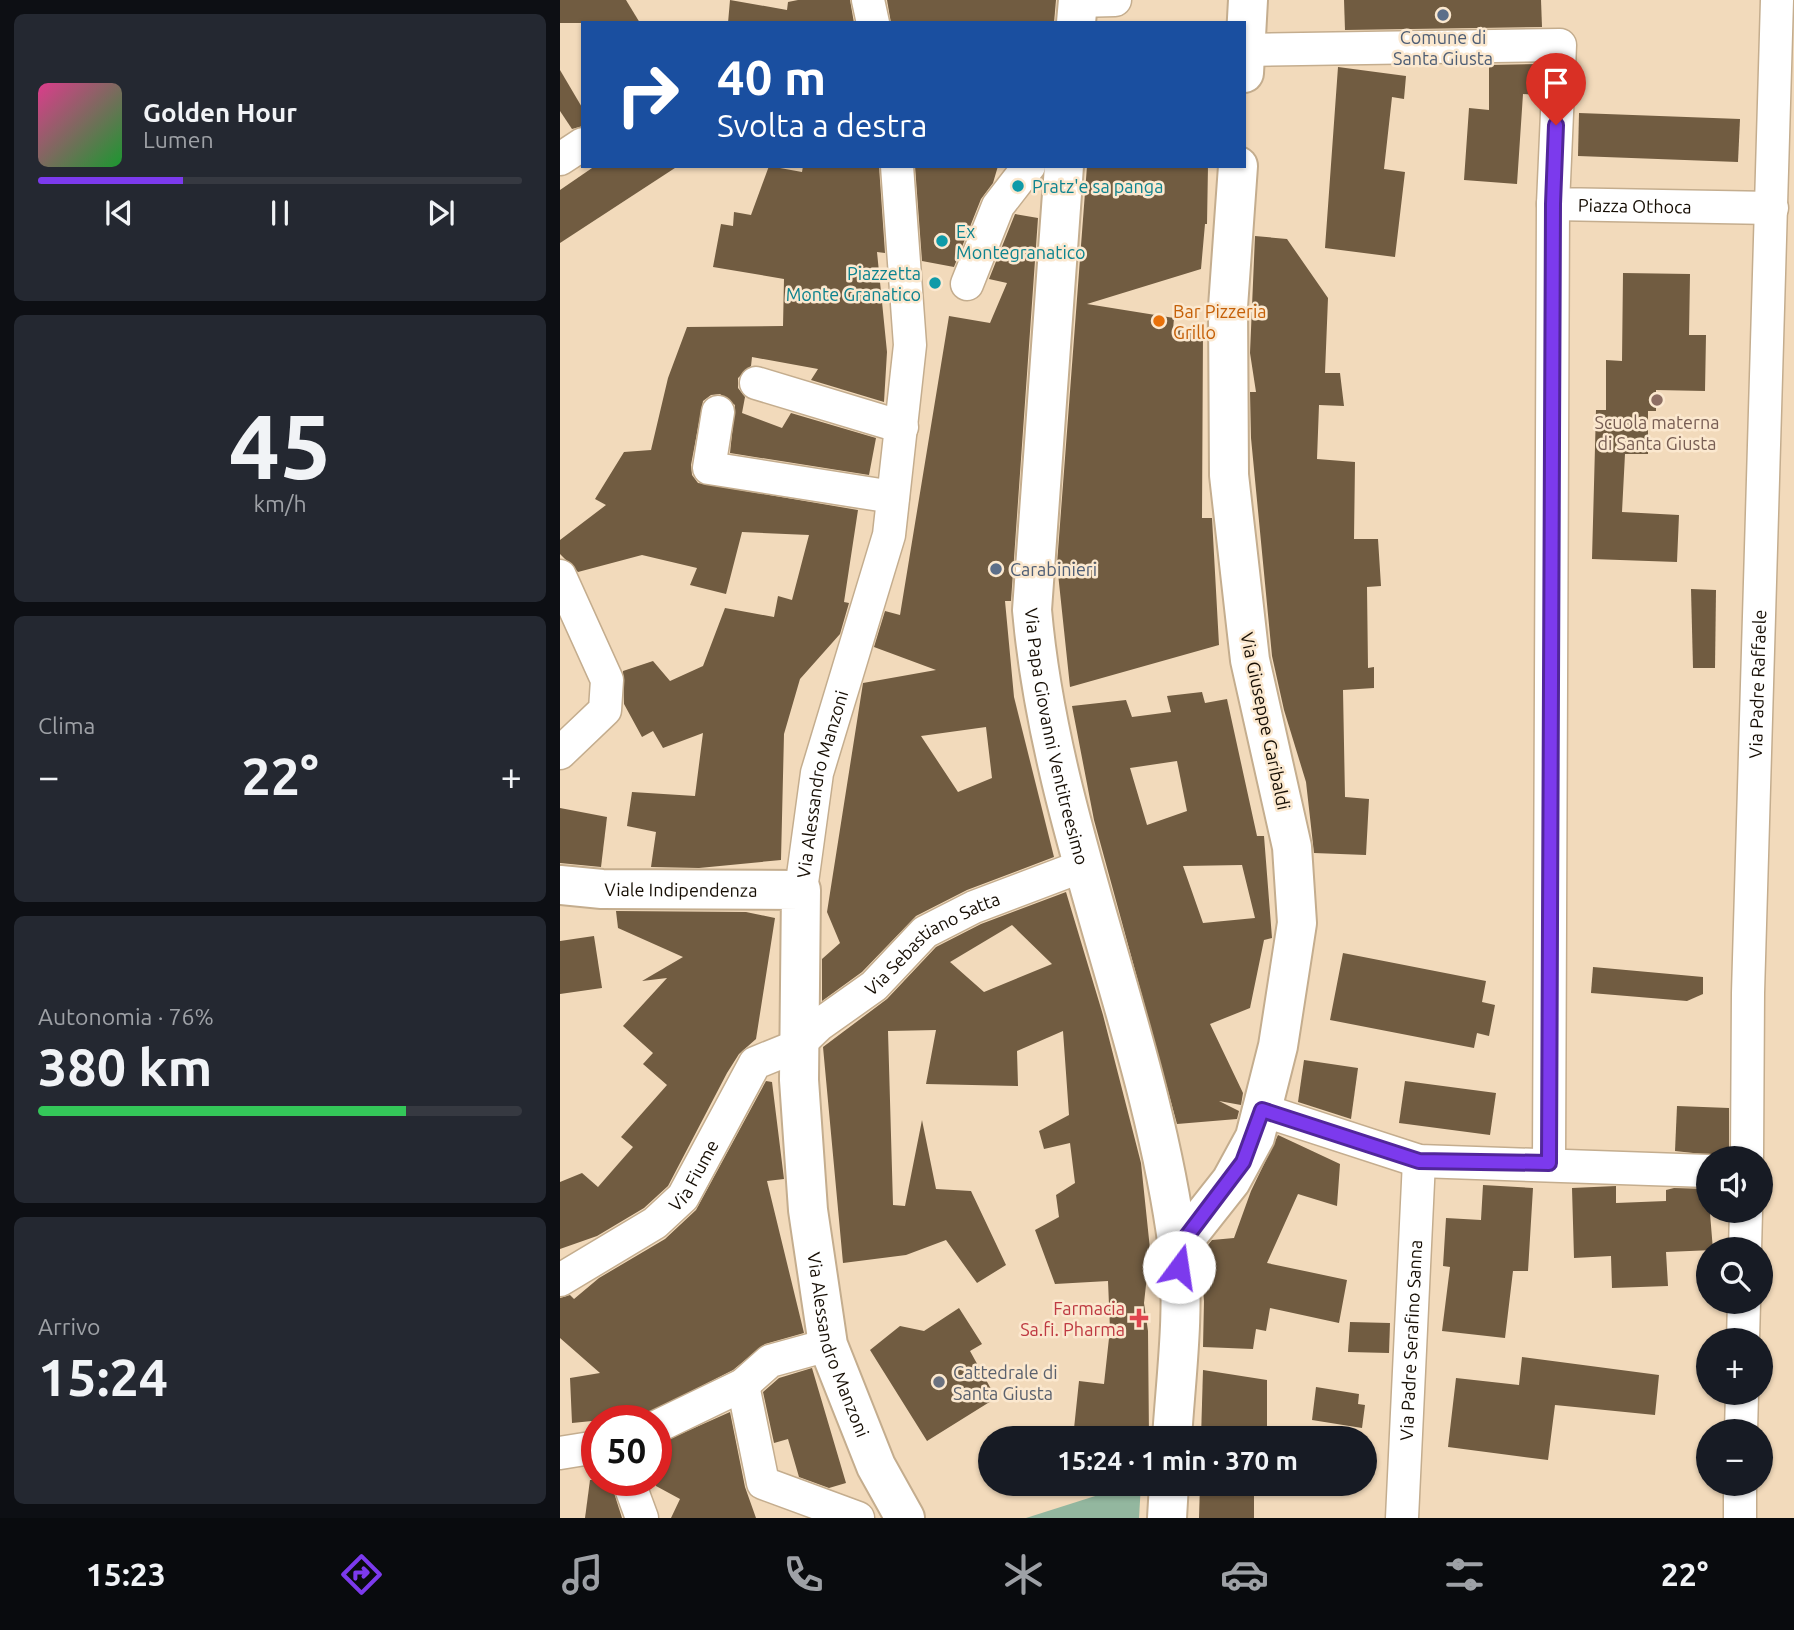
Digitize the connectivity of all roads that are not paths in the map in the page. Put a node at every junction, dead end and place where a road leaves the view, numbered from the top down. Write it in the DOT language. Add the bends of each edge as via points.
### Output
graph roads {
  1 [pos="868,0"];
  2 [pos="1115,0"];
  3 [pos="1248,0"];
  4 [pos="1777,0"];
  5 [pos="1077,8"];
  6 [pos="873,21"];
  7 [pos="1246,41"];
  8 [pos="1246,61"];
  9 [pos="581,145"];
  10 [pos="560,159"];
  11 [pos="897,168"];
  12 [pos="1026,168"];
  13 [pos="1064,168"];
  14 [pos="1238,168"];
  15 [pos="1553,204"];
  16 [pos="1772,208"];
  17 [pos="967,284"];
  18 [pos="756,383"];
  19 [pos="718,412"];
  20 [pos="902,427"];
  21 [pos="894,497"];
  22 [pos="560,576"];
  23 [pos="560,753"];
  24 [pos="1085,865"];
  25 [pos="560,886"];
  26 [pos="801,890"];
  27 [pos="797,1046"];
  28 [pos="1262,1110"];
  29 [pos="1747,1146"];
  30 [pos="1419,1161"];
  31 [pos="1549,1163"];
  32 [pos="1696,1170"];
  33 [pos="1164,1171"];
  34 [pos="1231,1181"];
  35 [pos="1178,1248"];
  36 [pos="560,1280"];
  37 [pos="828,1345"];
  38 [pos="743,1385"];
  39 [pos="672,1419"];
  40 [pos="1173,1426"];
  41 [pos="581,1450"];
  42 [pos="560,1454"];
  43 [pos="634,1496"];
  44 [pos="1168,1496"];
  45 [pos="1740,1496"];
  46 [pos="891,1514"];
  47 [pos="642,1518"];
  48 [pos="858,1518"];
  49 [pos="1167,1518"];
  50 [pos="1402,1518"];
  51 [pos="1740,1518"];
  1 -- 6 [label="street"];
  2 -- 5 [label="street"];
  3 -- 7 [label="main road"];
  4 -- 16 [label="street"];
  8 -- 15 [label="street, Piazza Othoca" via="1560,45"];
  9 -- 10 [label="street"];
  11 -- 20 [label="street, Via Alessandro Manzoni" via="910,345"];
  12 -- 17 [label="street" via="998,206"];
  13 -- 24 [label="main road, Via Papa Giovanni Ventitreesimo" via="1032,610 1038,676"];
  14 -- 28 [label="main road, Via Giuseppe Garibaldi" via="1228,307 1229,475 1250,660 1292,847 1297,923 1278,1046"];
  15 -- 16 [label="street, Piazza Othoca"];
  15 -- 31 [label="street"];
  16 -- 29 [label="street, Via Padre Raffaele"];
  18 -- 20 [label="street"];
  19 -- 21 [label="street" via="709,468"];
  20 -- 21 [label="street, Via Alessandro Manzoni"];
  21 -- 26 [label="street, Via Alessandro Manzoni" via="889,535 817,773"];
  22 -- 23 [label="street" via="607,680 605,710"];
  24 -- 27 [label="street, Via Sebastiano Satta" via="974,907 925,932 874,986"];
  24 -- 33 [label="main road, Via Papa Giovanni Ventitreesimo"];
  25 -- 26 [label="main road, Viale Indipendenza"];
  26 -- 27 [label="main road, Via Alessandro Manzoni"];
  27 -- 36 [label="street, Via Fiume" via="755,1063 683,1197 655,1223"];
  27 -- 37 [label="main road, Via Alessandro Manzoni" via="808,1210"];
  28 -- 30 [label="street"];
  28 -- 34 [label="main road, Via Giuseppe Garibaldi" via="1255,1137"];
  30 -- 31 [label="street"];
  30 -- 50 [label="street, Via Padre Serafino Sanna"];
  31 -- 32 [label="street"];
  33 -- 34 [label="main road" via="1189,1186 1208,1188"];
  33 -- 35 [label="main road, Via Papa Giovanni Ventitreesimo"];
  34 -- 35 [label="main road, Via Giuseppe Garibaldi"];
  35 -- 40 [label="main road, Via Papa Giovanni Ventitreesimo" via="1181,1286"];
  37 -- 38 [label="street" via="770,1361"];
  37 -- 46 [label="main road, Via Alessandro Manzoni"];
  38 -- 39 [label="street"];
  38 -- 48 [label="street" via="763,1483"];
  41 -- 42 [label="street"];
  43 -- 47 [label="street"];
  44 -- 49 [label="main road"];
  45 -- 51 [label="street"];
}
